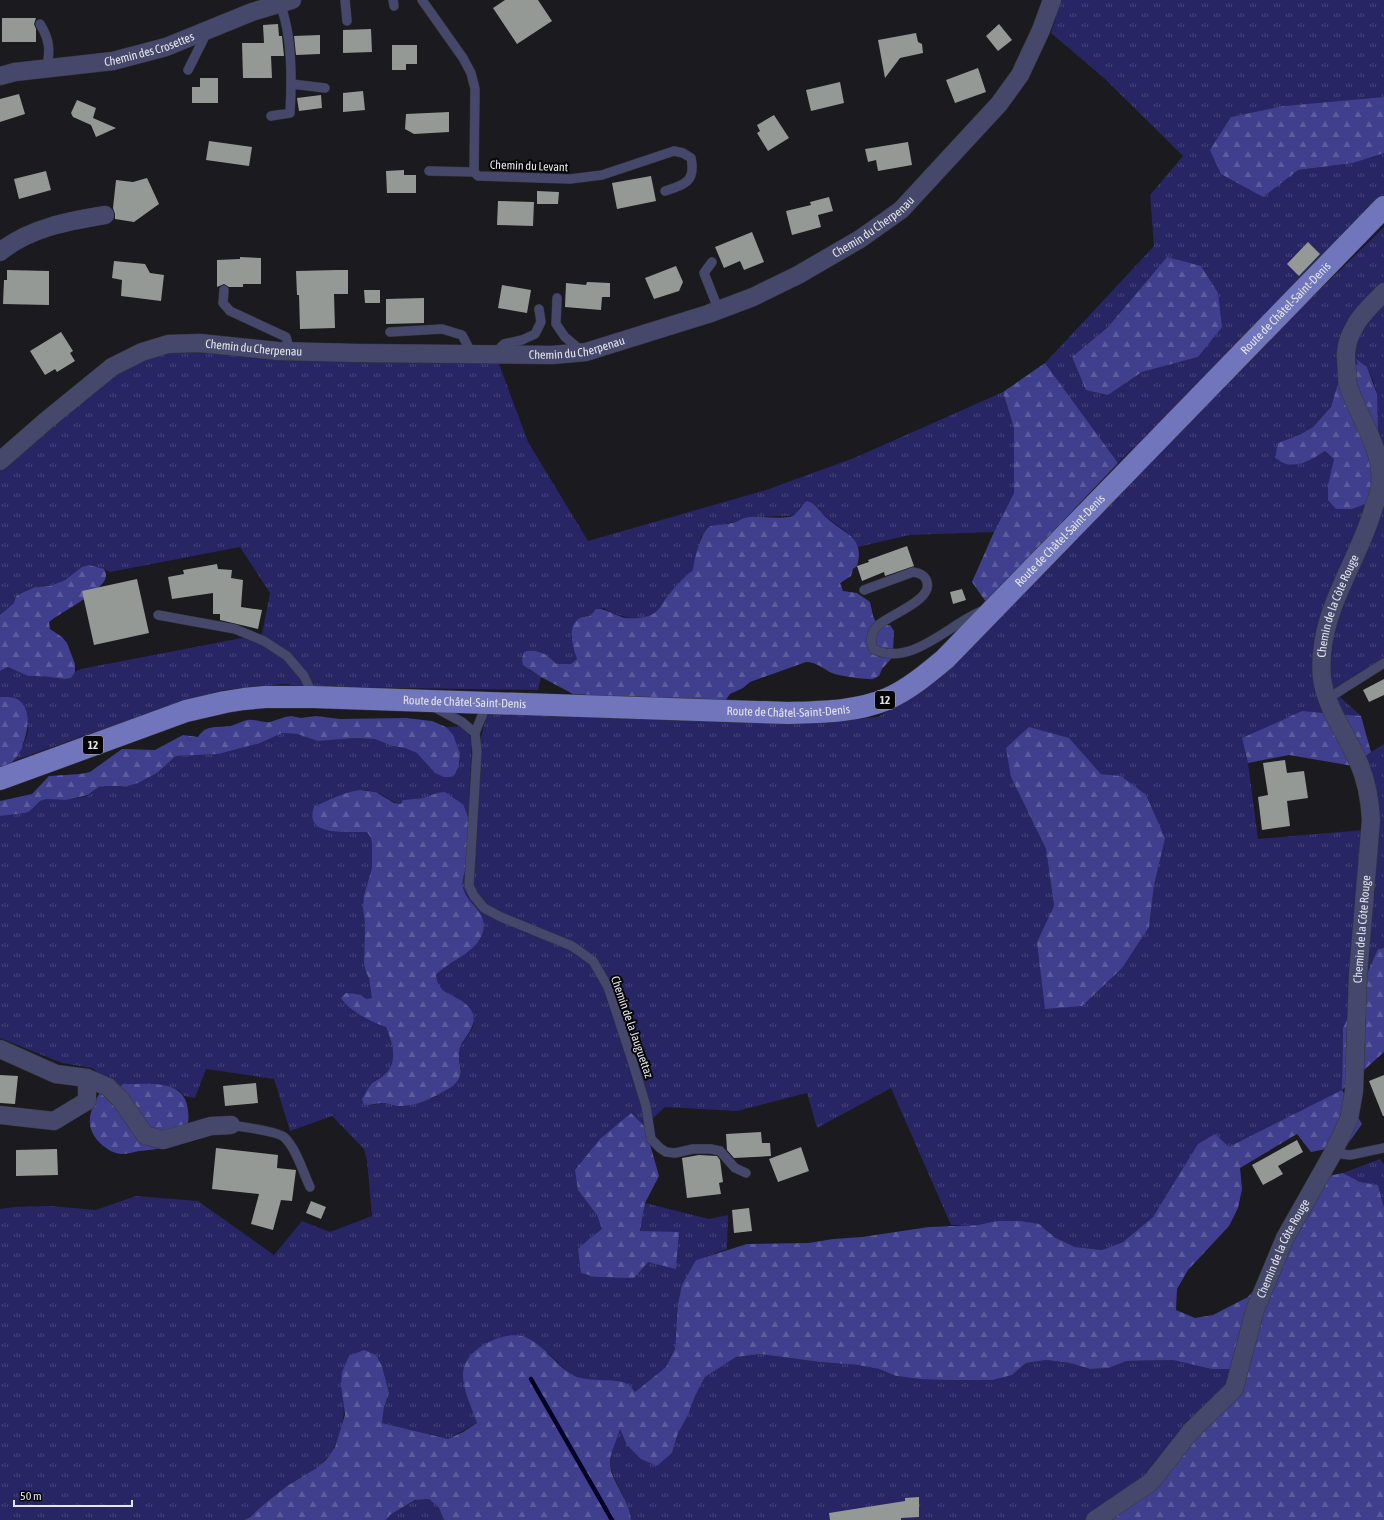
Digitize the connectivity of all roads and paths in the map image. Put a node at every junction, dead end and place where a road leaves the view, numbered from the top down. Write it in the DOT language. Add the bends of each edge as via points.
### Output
graph roads {
  1 [pos="345,0"];
  2 [pos="422,0"];
  3 [pos="1052,0"];
  4 [pos="286,2"];
  5 [pos="347,21"];
  6 [pos="40,24"];
  7 [pos="207,31"];
  8 [pos="47,68"];
  9 [pos="188,70"];
  10 [pos="0,76"];
  11 [pos="292,84"];
  12 [pos="325,88"];
  13 [pos="270,116"];
  14 [pos="429,170"];
  15 [pos="474,172"];
  16 [pos="665,191"];
  17 [pos="1384,207"];
  18 [pos="105,215"];
  19 [pos="0,252"];
  20 [pos="712,262"];
  21 [pos="224,290"];
  22 [pos="1384,292"];
  23 [pos="557,298"];
  24 [pos="538,309"];
  25 [pos="719,310"];
  26 [pos="390,332"];
  27 [pos="290,351"];
  28 [pos="583,352"];
  29 [pos="472,354"];
  30 [pos="494,354"];
  31 [pos="0,461"];
  32 [pos="864,590"];
  33 [pos="995,607"];
  34 [pos="158,615"];
  35 [pos="1384,663"];
  36 [pos="313,698"];
  37 [pos="1327,699"];
  38 [pos="424,701"];
  39 [pos="487,703"];
  40 [pos="475,733"];
  41 [pos="0,779"];
  42 [pos="0,1049"];
  43 [pos="87,1078"];
  44 [pos="0,1115"];
  45 [pos="232,1125"];
  46 [pos="1384,1148"];
  47 [pos="1333,1153"];
  48 [pos="746,1173"];
  49 [pos="310,1187"];
  50 [pos="1096,1520"];
  1 -- 5 [label="lane"];
  2 -- 15 [label="lane, Chemin du Levant" via="471,73 475,89"];
  3 -- 25 [label="street, Chemin du Cherpenau" via="1020,75 999,104 901,210 798,275"];
  4 -- 7 [label="street, Chemin des Crosettes" via="252,12"];
  4 -- 11 [label="lane" via="285,18"];
  6 -- 8 [label="lane" via="47,36 50,54"];
  7 -- 8 [label="street, Chemin des Crosettes" via="166,47 113,61"];
  7 -- 9 [label="lane"];
  8 -- 10 [label="street, Chemin des Crosettes"];
  11 -- 12 [label="lane"];
  11 -- 13 [label="lane" via="290,113"];
  14 -- 15 [label="lane"];
  15 -- 16 [label="lane, Chemin du Levant" via="478,176 570,179 602,176 674,151 683,153 691,158 693,170 690,178 682,186"];
  17 -- 33 [label="main road, Route de Châtel-Saint-Denis / 12"];
  18 -- 19 [label="street" via="72,220 30,234"];
  20 -- 25 [label="lane" via="704,274"];
  21 -- 27 [label="lane" via="223,303 230,311 286,337"];
  22 -- 37 [label="street, Chemin de la Côte Rouge" via="1356,324 1348,339 1345,353 1348,386 1375,445 1381,473 1380,487 1369,525 1331,609 1323,638 1321,668"];
  23 -- 28 [label="lane" via="556,324 565,337"];
  24 -- 30 [label="lane" via="541,322 535,334 504,344"];
  25 -- 28 [label="street, Chemin du Cherpenau" via="652,333"];
  26 -- 29 [label="lane" via="442,329 462,335"];
  27 -- 29 [label="street, Chemin du Cherpenau"];
  27 -- 31 [label="street, Chemin du Cherpenau" via="200,343 168,344 142,352 112,367"];
  28 -- 30 [label="street, Chemin du Cherpenau" via="552,355"];
  29 -- 30 [label="street, Chemin du Cherpenau"];
  32 -- 33 [label="lane" via="913,572 925,576 928,583 926,594 875,628 870,640 873,649 882,654 898,654 922,646 970,617"];
  33 -- 39 [label="main road, Route de Châtel-Saint-Denis / 12" via="944,659 917,682 887,699 860,708 788,713"];
  34 -- 36 [label="lane" via="236,629 264,641 287,656 304,676"];
  35 -- 37 [label="lane"];
  36 -- 38 [label="main road, Route de Châtel-Saint-Denis / 12"];
  36 -- 41 [label="main road, Route de Châtel-Saint-Denis / 12" via="244,699 186,711"];
  37 -- 47 [label="street, Chemin de la Côte Rouge" via="1359,762 1370,803 1371,820 1358,975 1354,1091 1349,1119"];
  38 -- 39 [label="main road, Route de Châtel-Saint-Denis / 12"];
  38 -- 40 [label="lane" via="462,722"];
  39 -- 40 [label="lane"];
  40 -- 48 [label="lane, Chemin de la Jauguettaz" via="477,751 469,886 474,896 484,908 572,946 593,961 608,987 631,1057 646,1106 651,1139 666,1152 693,1149 720,1151 735,1168"];
  42 -- 43 [label="street" via="56,1074"];
  43 -- 44 [label="street" via="87,1101 54,1121"];
  43 -- 45 [label="street" via="108,1087 121,1100 145,1135 163,1140 211,1126"];
  45 -- 49 [label="lane" via="283,1136 294,1152"];
  46 -- 47 [label="lane" via="1350,1155"];
  47 -- 50 [label="street, Chemin de la Côte Rouge" via="1279,1252 1255,1310 1234,1389 1192,1431 1151,1482"];
}
